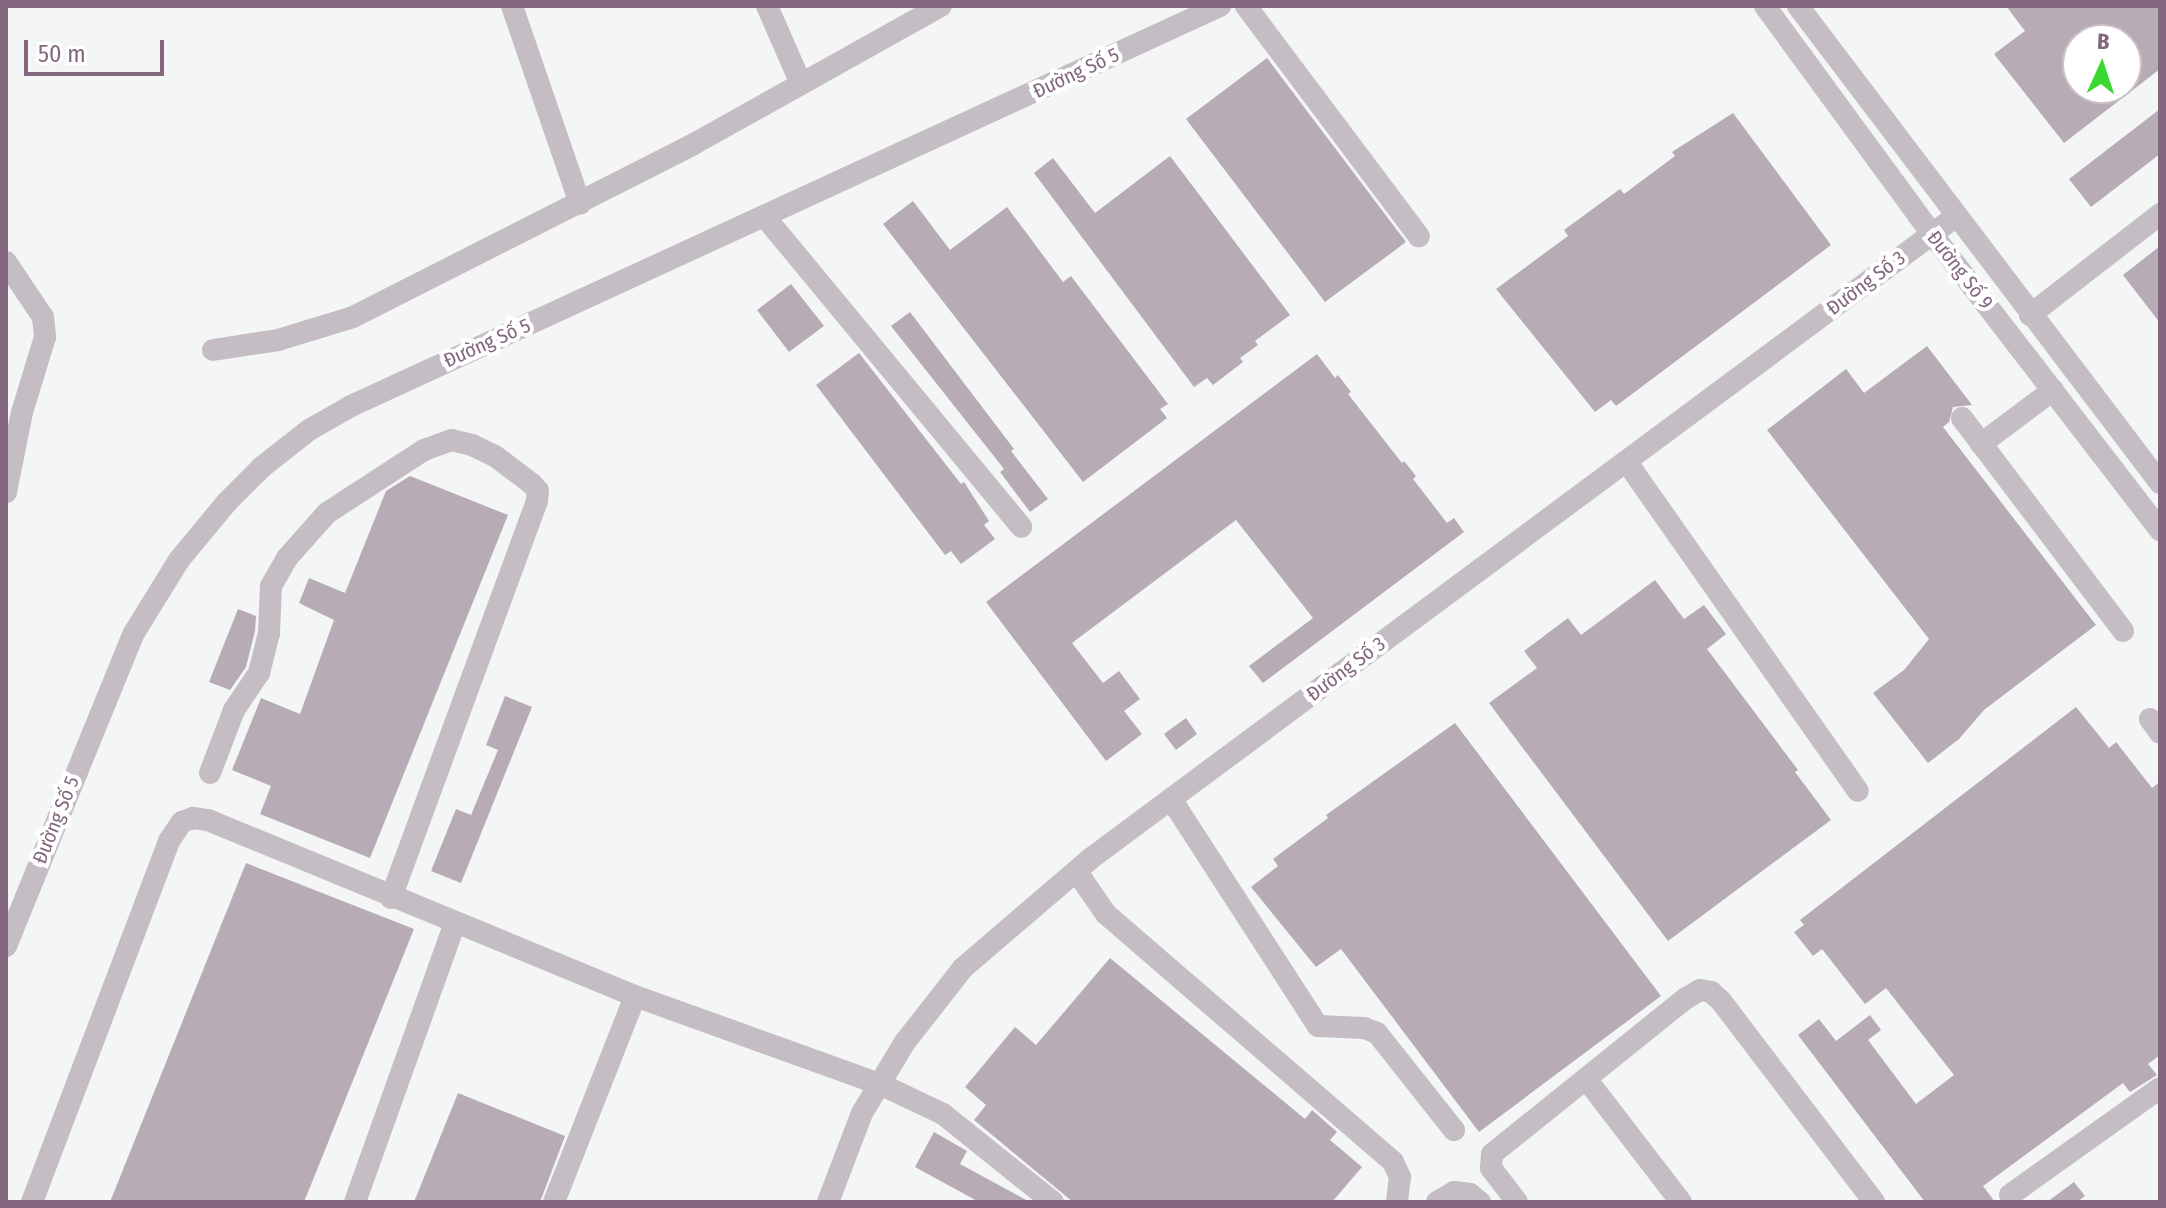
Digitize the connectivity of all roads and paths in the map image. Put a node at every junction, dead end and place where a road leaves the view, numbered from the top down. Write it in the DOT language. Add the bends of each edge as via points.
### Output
graph roads {
  1 [pos="512,6"];
  2 [pos="767,6"];
  3 [pos="941,6"];
  4 [pos="1220,6"];
  5 [pos="1246,6"];
  6 [pos="1765,6"];
  7 [pos="1798,6"];
  8 [pos="801,84"];
  9 [pos="580,204"];
  10 [pos="2160,214"];
  11 [pos="765,217"];
  12 [pos="1955,217"];
  13 [pos="1932,234"];
  14 [pos="1419,236"];
  15 [pos="6,262"];
  16 [pos="2030,315"];
  17 [pos="213,350"];
  18 [pos="2053,390"];
  19 [pos="1962,418"];
  20 [pos="1981,444"];
  21 [pos="1626,461"];
  22 [pos="2160,483"];
  23 [pos="6,492"];
  24 [pos="1021,527"];
  25 [pos="2160,530"];
  26 [pos="2123,631"];
  27 [pos="210,773"];
  28 [pos="1858,791"];
  29 [pos="1171,799"];
  30 [pos="1077,872"];
  31 [pos="391,898"];
  32 [pos="455,923"];
  33 [pos="6,946"];
  34 [pos="635,996"];
  35 [pos="1587,1080"];
  36 [pos="880,1084"];
  37 [pos="2160,1088"];
  38 [pos="1454,1130"];
  39 [pos="2010,1195"];
  40 [pos="32,1202"];
  41 [pos="355,1202"];
  42 [pos="554,1202"];
  43 [pos="828,1202"];
  44 [pos="1053,1202"];
  45 [pos="1397,1202"];
  46 [pos="1437,1202"];
  47 [pos="1480,1202"];
  48 [pos="1517,1202"];
  49 [pos="1681,1202"];
  50 [pos="1874,1202"];
  1 -- 9 [label="street"];
  2 -- 8 [label="street"];
  3 -- 8 [label="street"];
  4 -- 11 [label="street, Đường Số 5"];
  5 -- 14 [label="street"];
  6 -- 13 [label="street, Đường Số 9"];
  7 -- 12 [label="street, Đường Số 9"];
  8 -- 9 [label="street"];
  9 -- 17 [label="street" via="353,317 278,340"];
  10 -- 16 [label="street"];
  11 -- 24 [label="street"];
  11 -- 33 [label="street, Đường Số 5" via="351,406 262,467 179,560 134,633"];
  12 -- 13 [label="street, Đường Số 3"];
  12 -- 16 [label="street, Đường Số 9"];
  13 -- 18 [label="street, Đường Số 9"];
  13 -- 21 [label="street, Đường Số 3"];
  15 -- 23 [label="street" via="43,317 45,337 22,412"];
  16 -- 22 [label="street, Đường Số 9"];
  18 -- 20 [label="street"];
  18 -- 25 [label="street, Đường Số 9"];
  19 -- 20 [label="street"];
  20 -- 26 [label="street"];
  21 -- 28 [label="street"];
  21 -- 29 [label="street, Đường Số 3"];
  27 -- 31 [label="street" via="234,710 259,673 269,633 271,586 327,513 424,450 451,440 495,456 532,484 537,501"];
  29 -- 30 [label="street, Đường Số 3"];
  29 -- 38 [label="street" via="1318,1026 1377,1033"];
  30 -- 36 [label="street, Đường Số 3" via="963,968 905,1042"];
  30 -- 45 [label="street" via="1106,914 1393,1162 1400,1177"];
  31 -- 32 [label="street"];
  31 -- 40 [label="street" via="208,820 182,822 169,841"];
  32 -- 34 [label="street"];
  32 -- 41 [label="street"];
  34 -- 36 [label="street"];
  34 -- 42 [label="street"];
  35 -- 48 [label="street" via="1492,1154 1491,1168"];
  35 -- 49 [label="street"];
  35 -- 50 [label="street" via="1685,999 1700,990 1711,992"];
  36 -- 43 [label="street, Đường Số 3" via="862,1113"];
  36 -- 44 [label="street" via="943,1114"];
  37 -- 39 [label="street"];
  46 -- 47 [label="street" via="1454,1192"];
}
